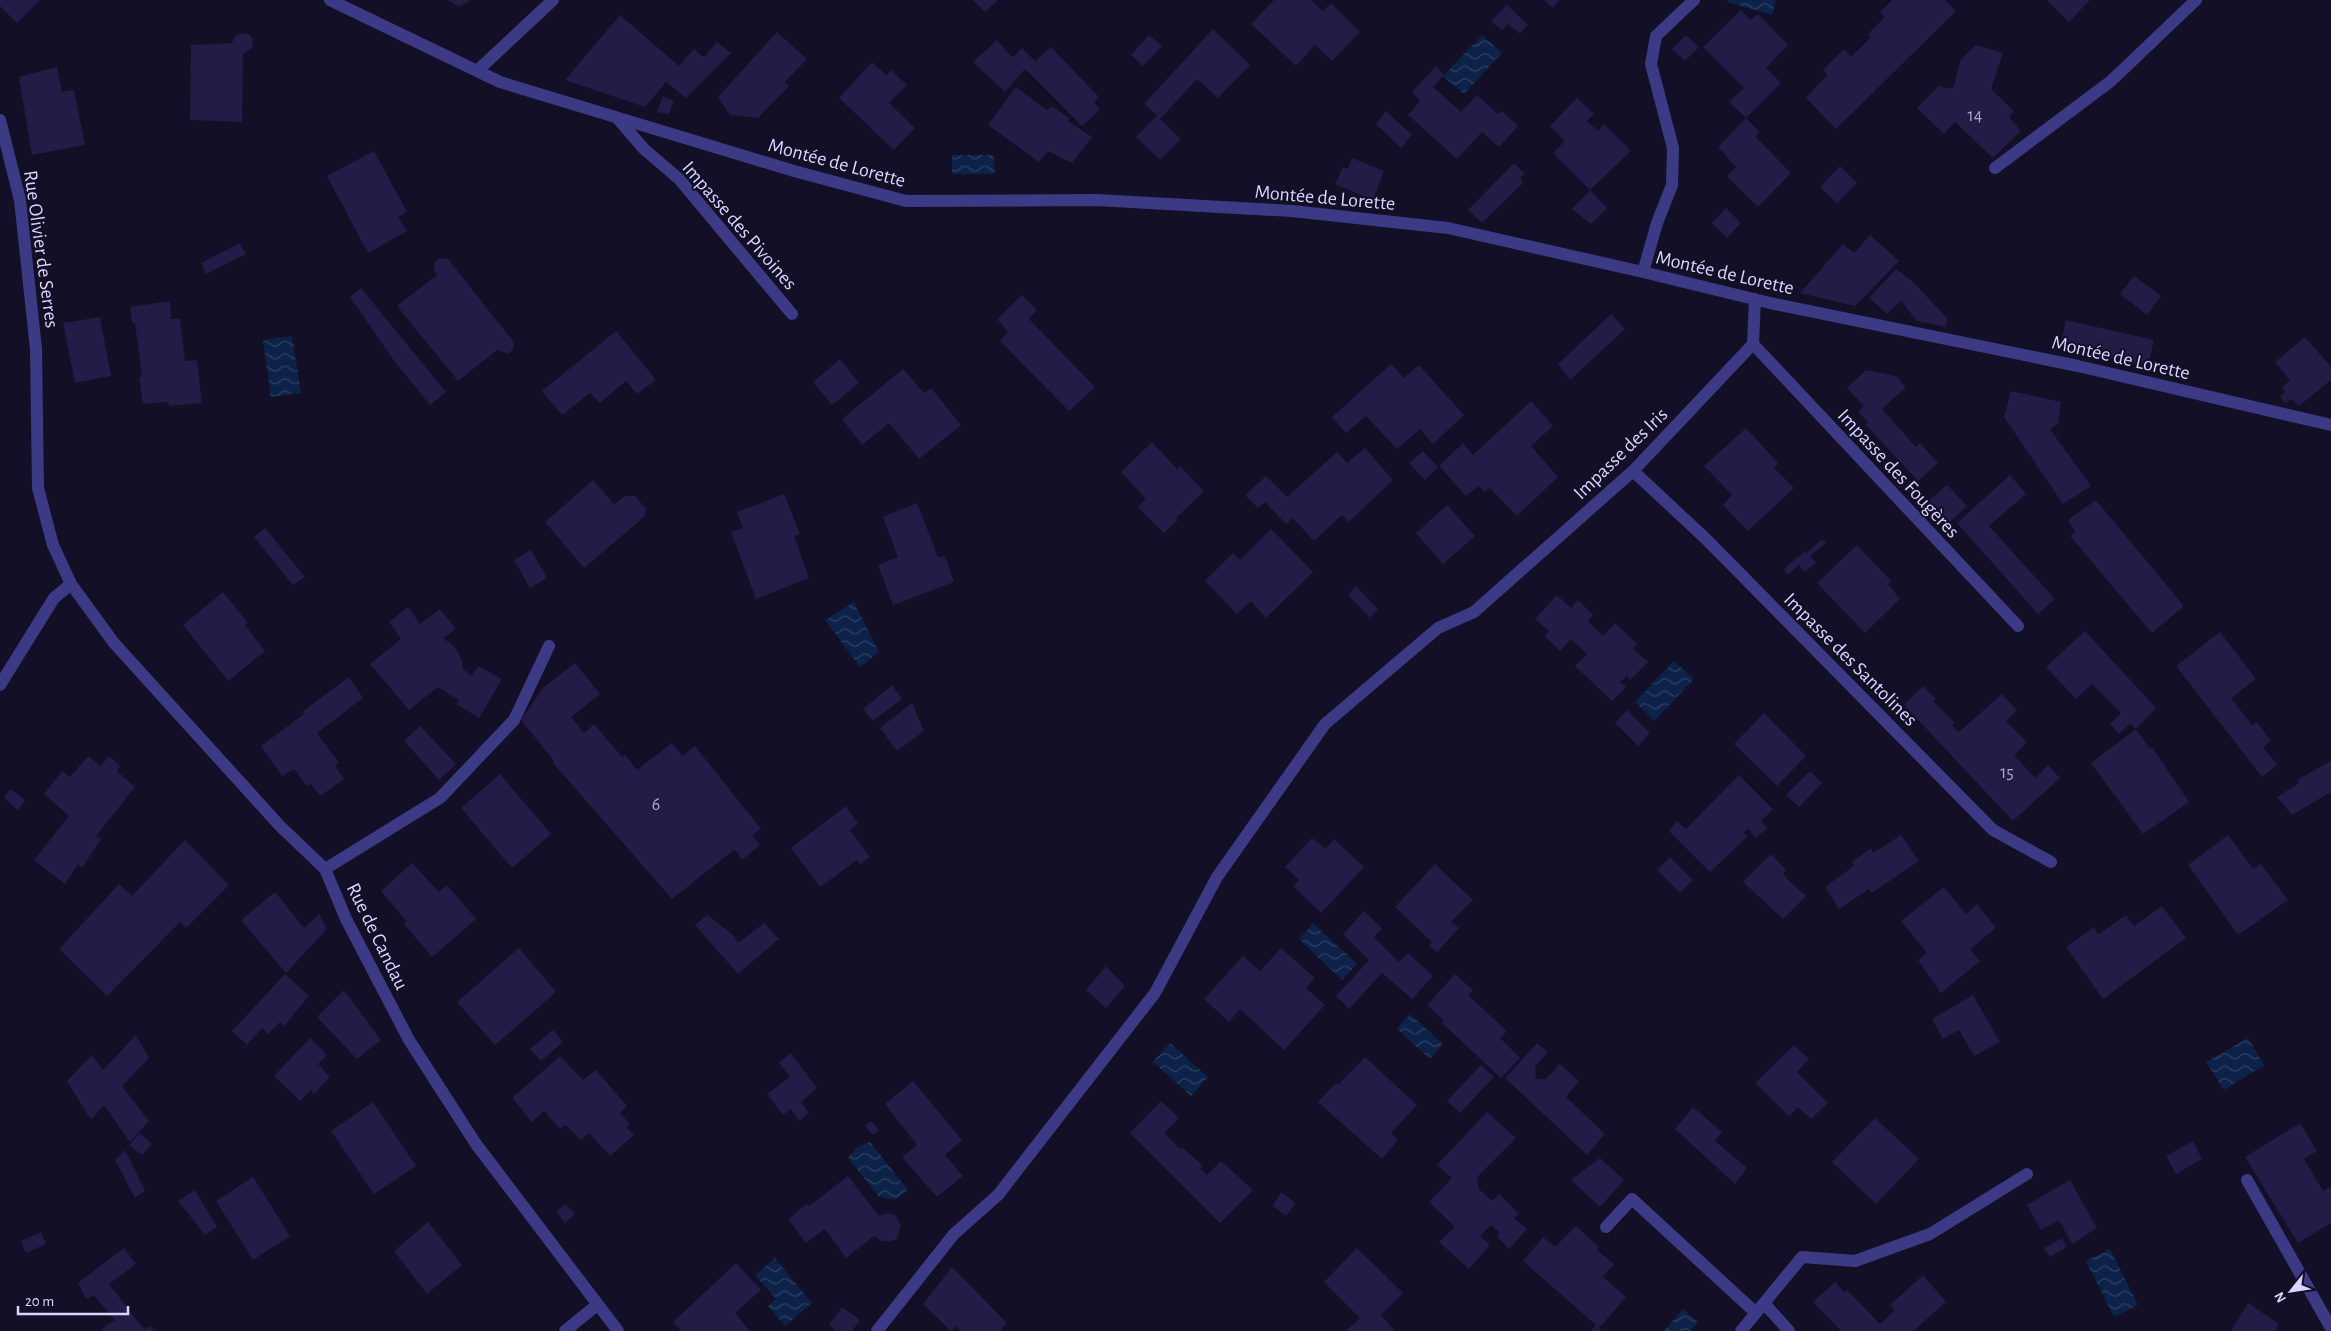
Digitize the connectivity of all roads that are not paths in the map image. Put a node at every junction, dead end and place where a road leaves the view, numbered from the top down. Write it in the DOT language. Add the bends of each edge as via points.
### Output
graph roads {
  1 [pos="330,0"];
  2 [pos="553,0"];
  3 [pos="1694,0"];
  4 [pos="2196,0"];
  5 [pos="477,71"];
  6 [pos="618,119"];
  7 [pos="0,120"];
  8 [pos="1995,168"];
  9 [pos="1643,272"];
  10 [pos="1755,299"];
  11 [pos="792,314"];
  12 [pos="1753,344"];
  13 [pos="2331,425"];
  14 [pos="1633,471"];
  15 [pos="71,584"];
  16 [pos="2018,626"];
  17 [pos="548,646"];
  18 [pos="0,685"];
  19 [pos="2051,862"];
  20 [pos="325,870"];
  21 [pos="2027,1174"];
  22 [pos="2247,1180"];
  23 [pos="1606,1228"];
  24 [pos="597,1305"];
  25 [pos="1760,1308"];
  26 [pos="2331,1328"];
  27 [pos="565,1331"];
  28 [pos="618,1331"];
  29 [pos="877,1331"];
  30 [pos="1741,1331"];
  31 [pos="1790,1331"];
  1 -- 5 [label="street, Montée de Lorette"];
  2 -- 5 [label="street"];
  3 -- 9 [label="street" via="1656,36 1651,64 1673,148 1672,185"];
  4 -- 8 [label="street" via="2111,81"];
  5 -- 6 [label="street, Montée de Lorette" via="500,82"];
  6 -- 9 [label="street, Montée de Lorette" via="906,201 1097,200 1292,211 1448,228"];
  6 -- 11 [label="street, Impasse des Pivoines" via="644,149 680,179"];
  7 -- 15 [label="street, Rue Olivier de Serres" via="20,200 36,349 38,488 53,545"];
  9 -- 10 [label="street, Montée de Lorette"];
  10 -- 12 [label="street"];
  10 -- 13 [label="street, Montée de Lorette" via="2078,366"];
  12 -- 14 [label="street, Impasse des Iris"];
  12 -- 16 [label="street, Impasse des Fougères"];
  14 -- 19 [label="street, Impasse des Santolines" via="1706,539 1993,830"];
  14 -- 29 [label="street, Impasse des Iris" via="1474,612 1438,628 1325,724 1217,877 1155,993 998,1195 954,1234"];
  15 -- 18 [label="street" via="54,598"];
  15 -- 20 [label="street, Rue de Candau" via="114,643 280,826"];
  17 -- 20 [label="street" via="514,720 440,798"];
  20 -- 24 [label="street, Rue de Candau" via="346,919 409,1040 476,1144"];
  21 -- 25 [label="street" via="1930,1234 1855,1261 1802,1257"];
  22 -- 26 [label="street"];
  23 -- 25 [label="street" via="1632,1199"];
  24 -- 27 [label="street"];
  24 -- 28 [label="street, Rue de Candau"];
  25 -- 30 [label="street"];
  25 -- 31 [label="street"];
}
